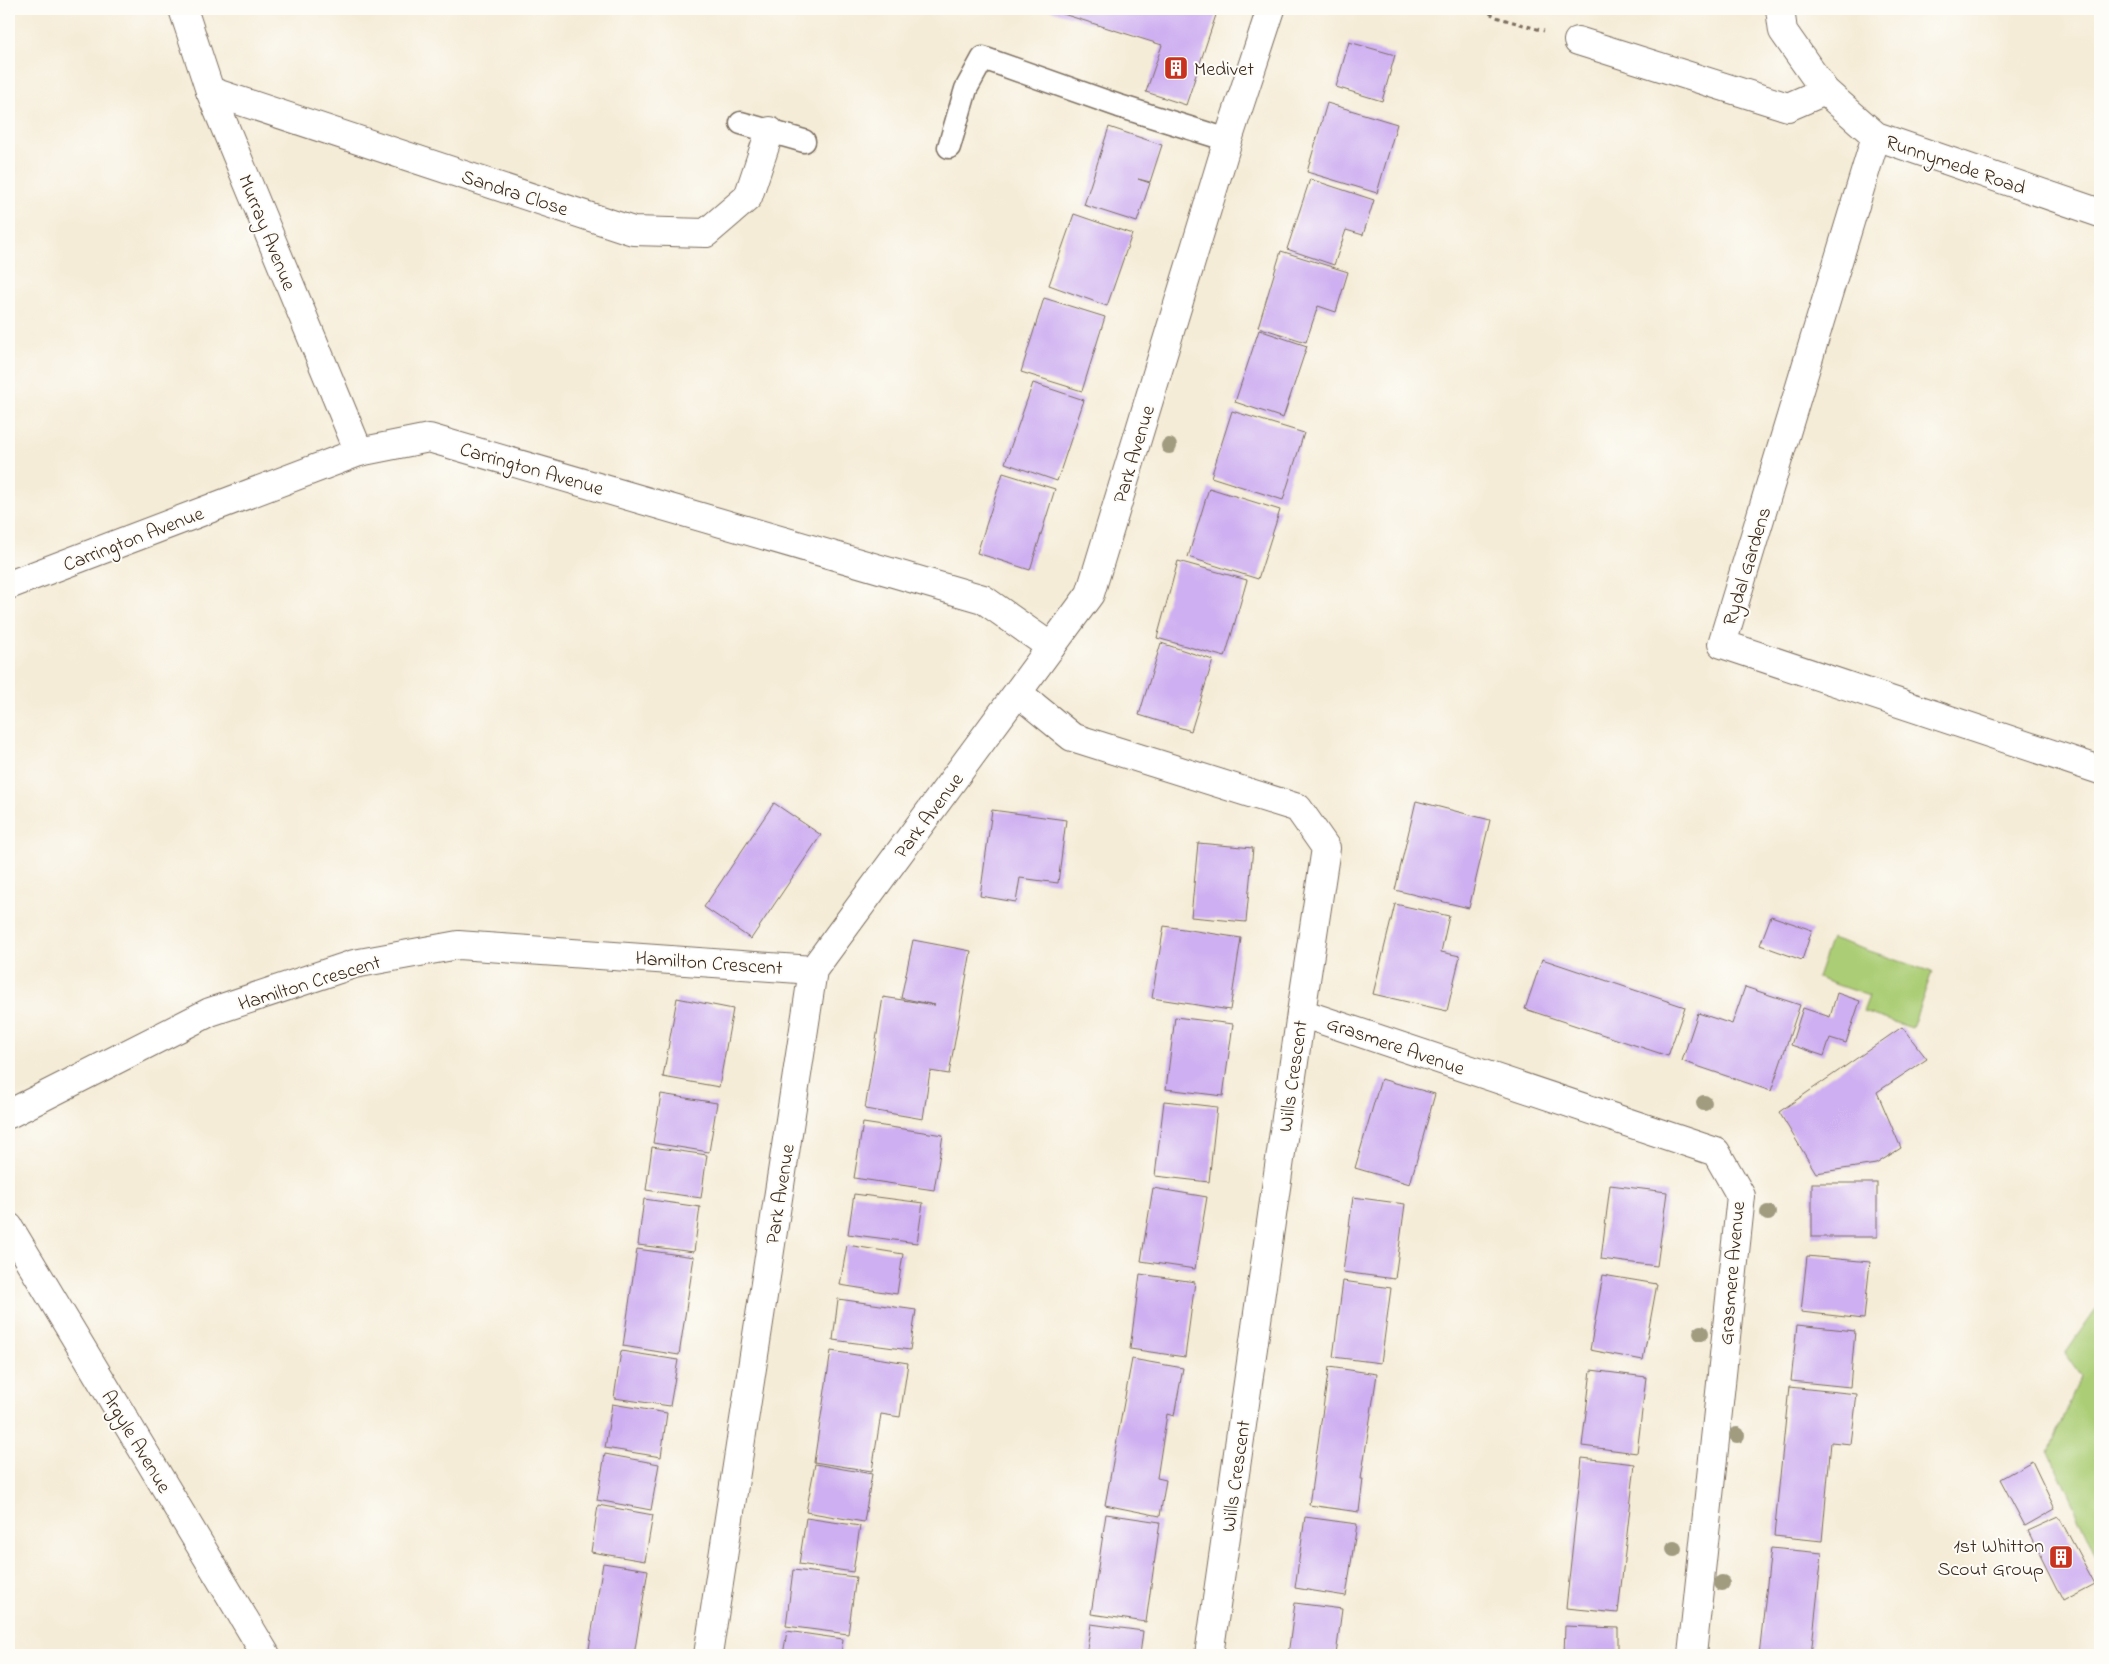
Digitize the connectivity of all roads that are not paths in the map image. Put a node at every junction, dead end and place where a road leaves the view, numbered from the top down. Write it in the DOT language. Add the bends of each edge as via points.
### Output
graph roads {
  1 [pos="183,9"];
  2 [pos="1272,9"];
  3 [pos="1780,9"];
  4 [pos="1578,41"];
  5 [pos="210,91"];
  6 [pos="1825,91"];
  7 [pos="741,123"];
  8 [pos="770,131"];
  9 [pos="1876,136"];
  10 [pos="1228,140"];
  11 [pos="804,141"];
  12 [pos="949,147"];
  13 [pos="2100,213"];
  14 [pos="359,452"];
  15 [pos="9,585"];
  16 [pos="1051,647"];
  17 [pos="1018,693"];
  18 [pos="2100,770"];
  19 [pos="813,970"];
  20 [pos="1301,1013"];
  21 [pos="9,1114"];
  22 [pos="9,1227"];
  23 [pos="266,1655"];
  24 [pos="708,1655"];
  25 [pos="1209,1655"];
  26 [pos="1692,1655"];
  1 -- 5 [label="street, Murray Avenue"];
  2 -- 10 [label="street, Park Avenue"];
  3 -- 6 [label="street, Runnymede Road" via="1783,31"];
  4 -- 6 [label="street" via="1788,107"];
  5 -- 8 [label="street, Sandra Close" via="634,231 706,233 748,196"];
  5 -- 14 [label="street, Murray Avenue"];
  6 -- 9 [label="street, Runnymede Road"];
  7 -- 8 [label="lane"];
  8 -- 11 [label="lane"];
  9 -- 13 [label="street, Runnymede Road"];
  9 -- 18 [label="street, Rydal Gardens" via="1722,644"];
  10 -- 12 [label="lane" via="983,58 966,89"];
  10 -- 16 [label="street, Park Avenue" via="1090,594"];
  14 -- 15 [label="street, Carrington Avenue"];
  14 -- 16 [label="street, Carrington Avenue" via="428,438 983,599"];
  16 -- 17 [label="street, Park Avenue"];
  17 -- 19 [label="street, Park Avenue"];
  17 -- 20 [label="street, Wills Crescent" via="1072,737 1298,808 1326,848"];
  19 -- 21 [label="street, Hamilton Crescent" via="458,944 354,964 210,1012"];
  19 -- 24 [label="street, Park Avenue"];
  20 -- 25 [label="street, Wills Crescent"];
  20 -- 26 [label="street, Grasmere Avenue" via="1716,1152 1741,1196"];
  22 -- 23 [label="street, Argyle Avenue"];
}
